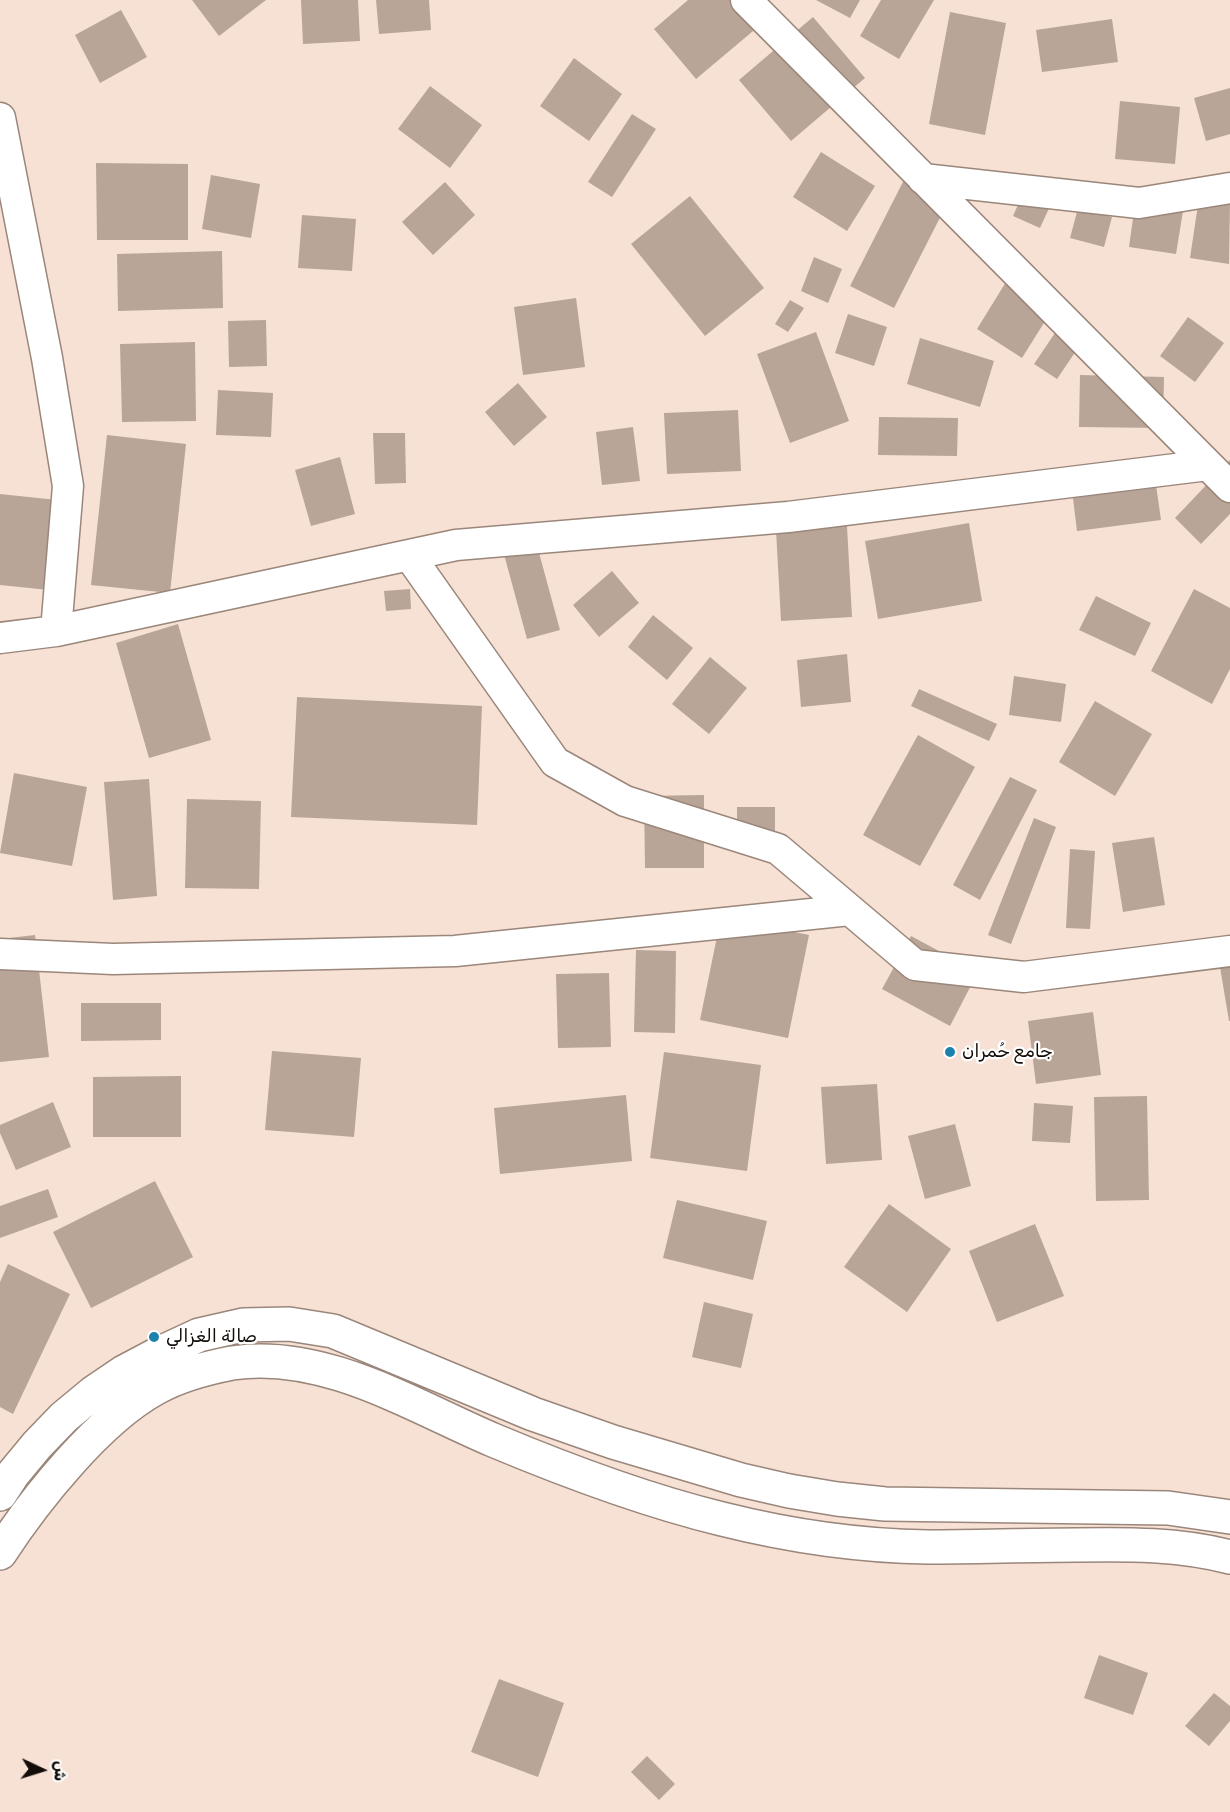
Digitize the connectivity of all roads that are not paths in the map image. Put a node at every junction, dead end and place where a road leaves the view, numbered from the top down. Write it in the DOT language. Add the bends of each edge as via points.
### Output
graph roads {
  1 [pos="746,0"];
  2 [pos="0,118"];
  3 [pos="923,179"];
  4 [pos="1230,189"];
  5 [pos="1208,465"];
  6 [pos="1230,487"];
  7 [pos="409,555"];
  8 [pos="56,631"];
  9 [pos="0,638"];
  10 [pos="849,910"];
  11 [pos="1230,951"];
  12 [pos="0,954"];
  13 [pos="572,1427"];
  14 [pos="557,1466"];
  15 [pos="0,1494"];
  16 [pos="1230,1516"];
  17 [pos="0,1553"];
  18 [pos="1230,1557"];
  1 -- 3 [label="street"];
  2 -- 8 [label="street" via="68,486"];
  3 -- 4 [label="street" via="1139,203"];
  3 -- 5 [label="street"];
  5 -- 6 [label="street"];
  5 -- 7 [label="street" via="788,517 456,545"];
  7 -- 8 [label="street"];
  7 -- 10 [label="street" via="555,762 626,801 778,849"];
  8 -- 9 [label="street"];
  10 -- 11 [label="street" via="915,965 1024,977"];
  10 -- 12 [label="street" via="455,951 113,959"];
  13 -- 14 [label="main road"];
  13 -- 15 [label="main road" via="333,1331 289,1324 243,1325 199,1335 124,1372 64,1417 37,1444"];
  13 -- 16 [label="main road" via="741,1480 837,1499 934,1506 1168,1508"];
  14 -- 17 [label="main road" via="342,1375 293,1365 236,1363 183,1375 130,1404 72,1461"];
  14 -- 18 [label="main road" via="722,1519 817,1539 928,1547 1126,1544"];
}
